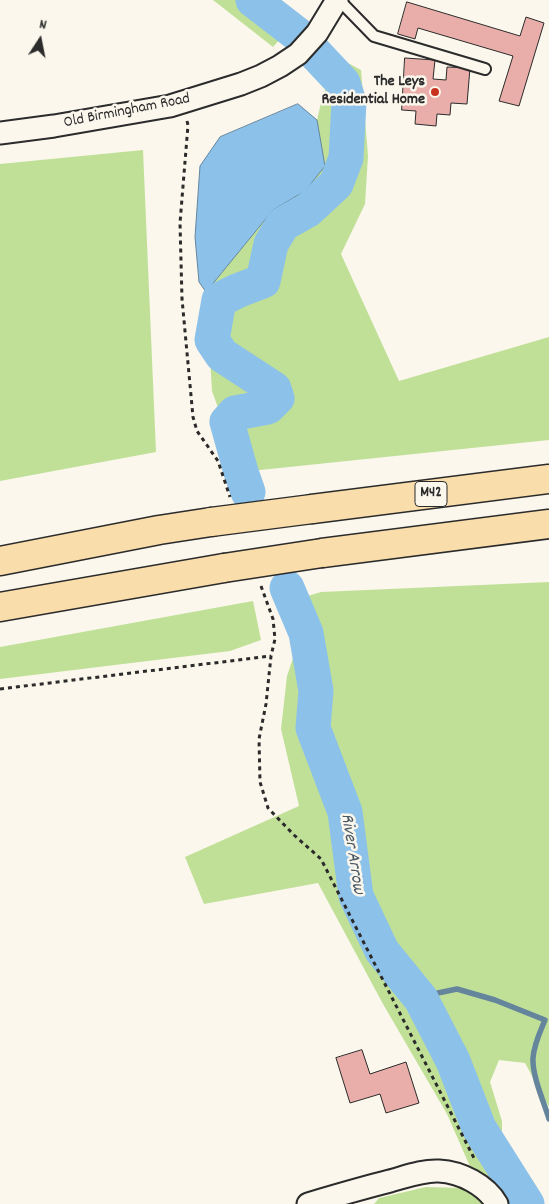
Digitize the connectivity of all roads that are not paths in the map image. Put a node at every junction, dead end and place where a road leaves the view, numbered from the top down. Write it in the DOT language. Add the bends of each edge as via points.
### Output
graph roads {
  1 [pos="338,0"];
  2 [pos="484,69"];
  3 [pos="0,133"];
  4 [pos="549,479"];
  5 [pos="549,524"];
  6 [pos="0,561"];
  7 [pos="0,607"];
  8 [pos="308,1204"];
  9 [pos="497,1204"];
  1 -- 2 [label="lane" via="374,36"];
  1 -- 3 [label="street, Old Birmingham Road" via="317,33 298,54 261,76 170,106"];
  4 -- 6 [label="highway, M42, bridge" via="212,522"];
  5 -- 7 [label="highway, bridge" via="322,553"];
  8 -- 9 [label="street" via="438,1171 474,1182"];
}
